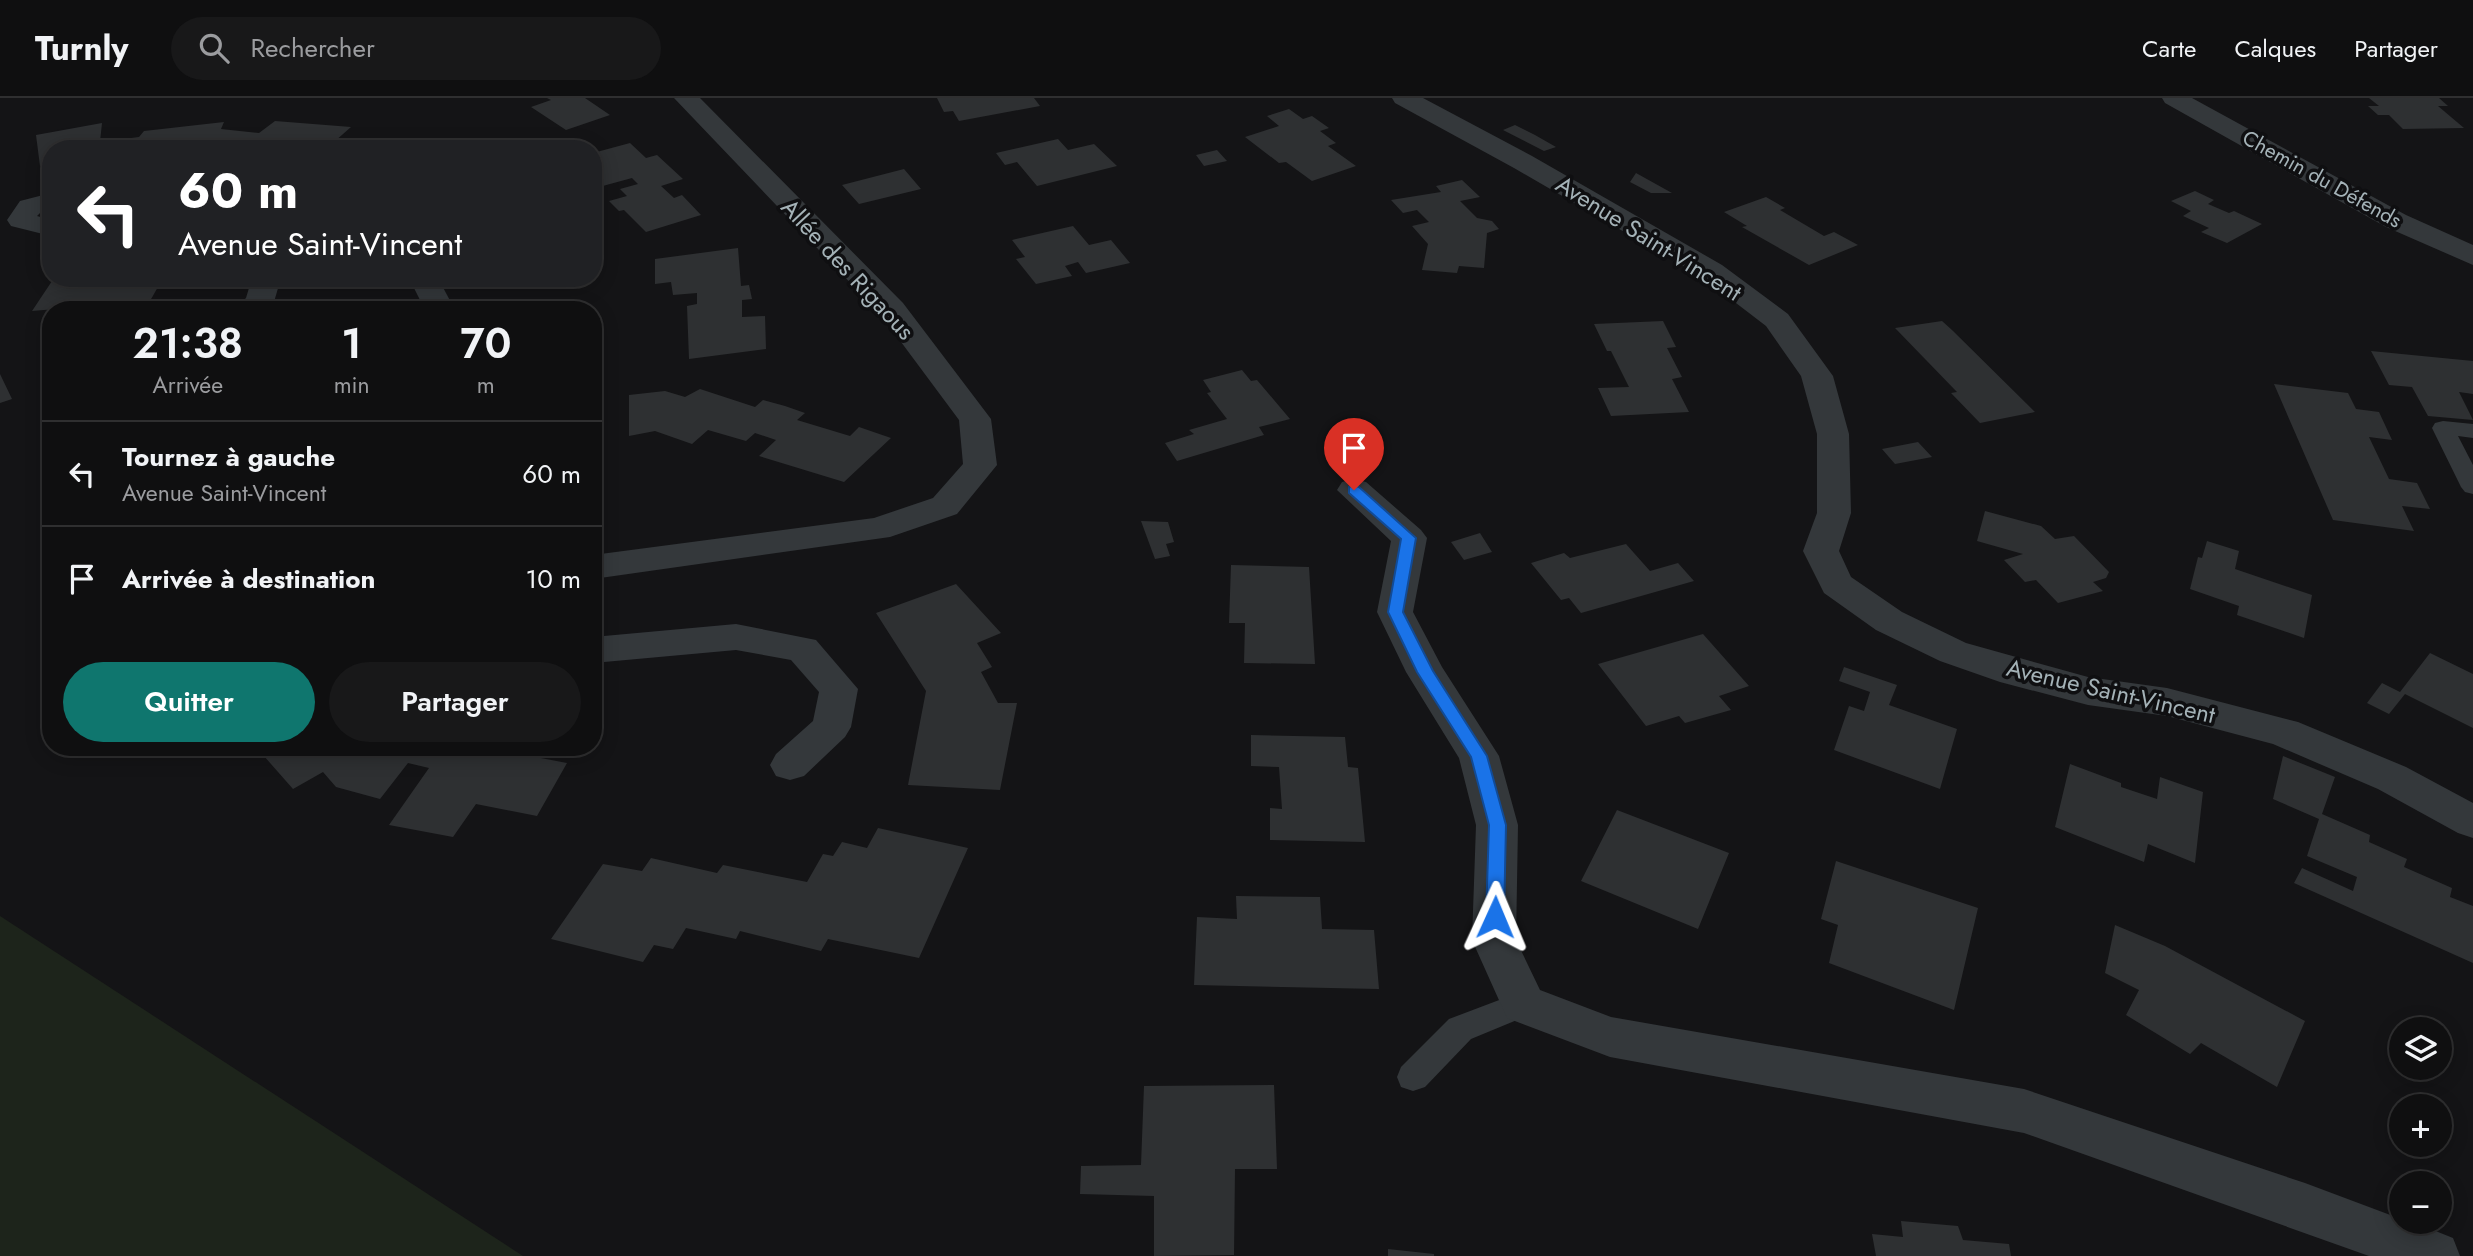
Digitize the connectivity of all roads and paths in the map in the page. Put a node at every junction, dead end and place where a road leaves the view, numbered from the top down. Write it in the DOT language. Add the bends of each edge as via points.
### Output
graph roads {
  1 [pos="686,98"];
  2 [pos="1404,98"];
  3 [pos="2174,98"];
  4 [pos="42,204"];
  5 [pos="42,227"];
  6 [pos="2473,256"];
  7 [pos="2473,431"];
  8 [pos="2473,487"];
  9 [pos="1354,490"];
  10 [pos="602,567"];
  11 [pos="602,649"];
  12 [pos="790,765"];
  13 [pos="2473,822"];
  14 [pos="1523,1004"];
  15 [pos="1413,1077"];
  16 [pos="2434,1256"];
  1 -- 10 [label="street, Allée des Rigaous" via="892,309 975,419 980,465 945,506 878,529"];
  2 -- 13 [label="street, Avenue Saint-Vincent" via="1712,271 1776,320 1817,376 1833,434 1834,513 1821,551 1837,584 1889,621 1952,652 2014,672 2088,691 2167,702 2284,732 2392,778"];
  3 -- 6 [label="street, Chemin du Défends" via="2396,221"];
  4 -- 5 [label="street" via="30,207 21,220"];
  7 -- 8 [label="lane" via="2443,428"];
  9 -- 14 [label="street" via="1409,538 1395,612 1425,672 1479,756 1497,825 1494,940"];
  11 -- 12 [label="street" via="736,637 803,649 839,689 831,727"];
  14 -- 15 [label="lane" via="1460,1029"];
  14 -- 16 [label="street" via="1610,1037 2024,1111"];
}
